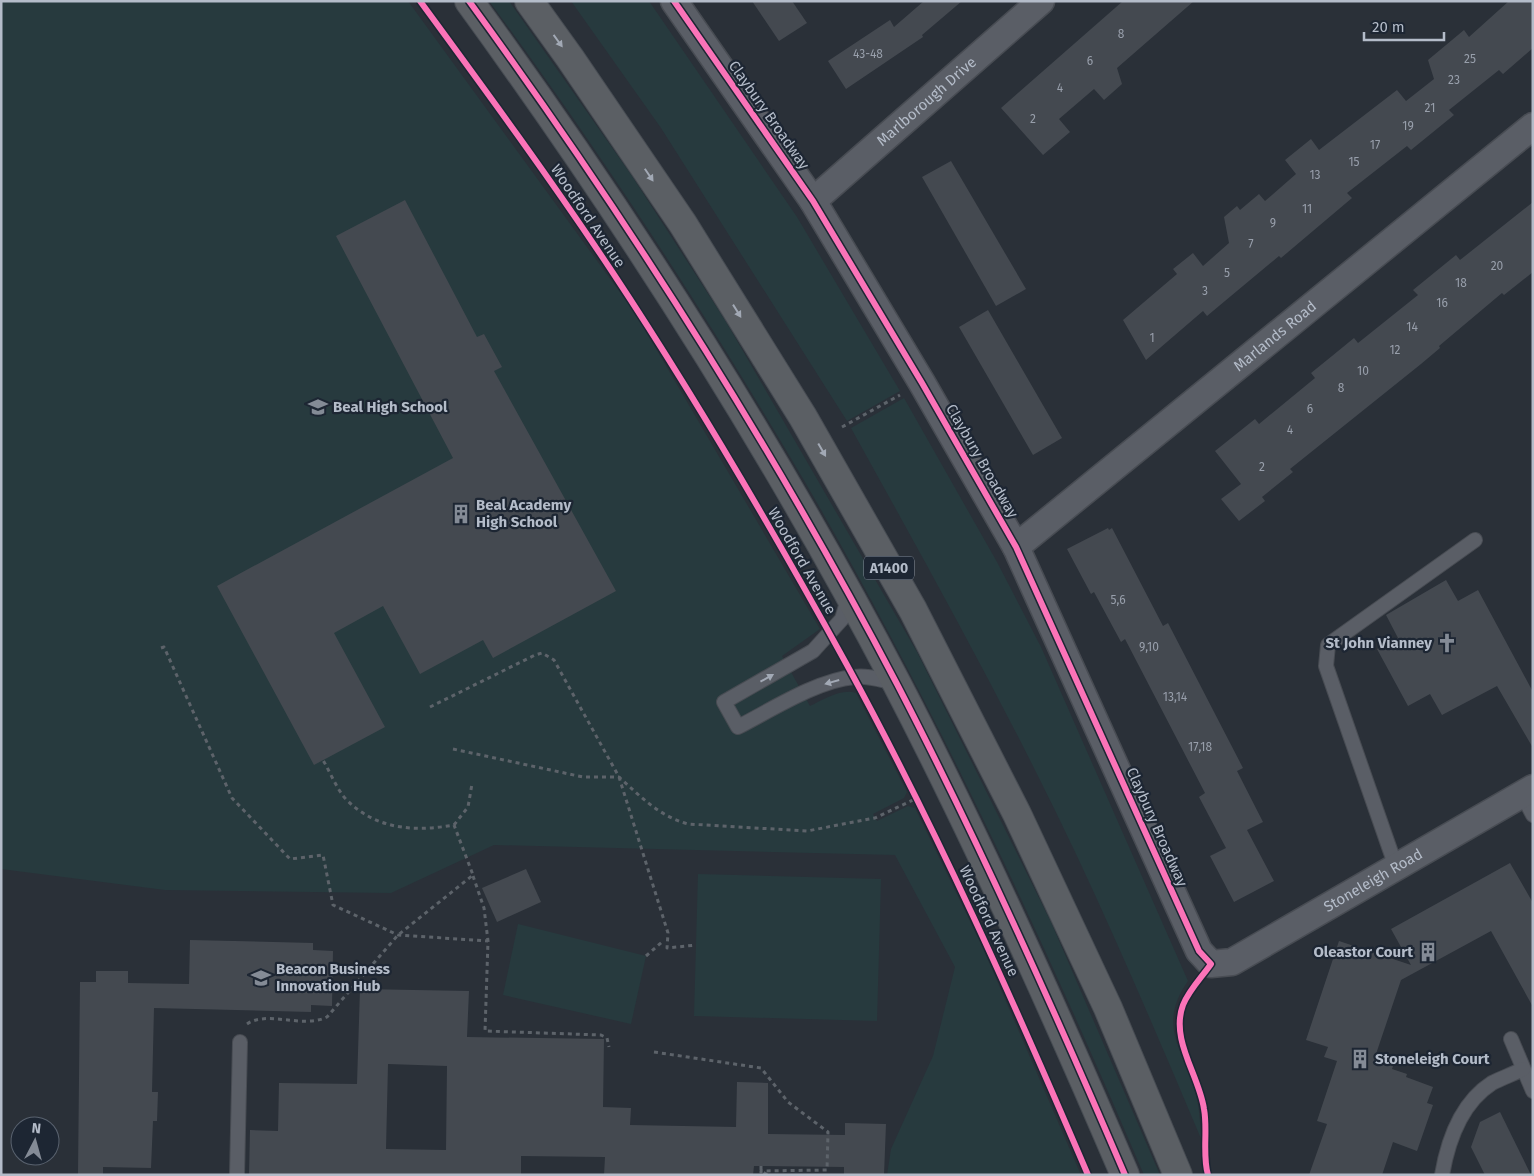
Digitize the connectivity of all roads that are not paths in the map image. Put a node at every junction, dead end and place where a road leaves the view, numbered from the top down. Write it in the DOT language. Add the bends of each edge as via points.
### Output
graph roads {
  1 [pos="468,1"];
  2 [pos="529,1"];
  3 [pos="674,1"];
  4 [pos="1041,1"];
  5 [pos="1533,126"];
  6 [pos="813,201"];
  7 [pos="1475,540"];
  8 [pos="1016,547"];
  9 [pos="849,596"];
  10 [pos="896,683"];
  11 [pos="1529,799"];
  12 [pos="1396,867"];
  13 [pos="1211,964"];
  14 [pos="1511,1039"];
  15 [pos="240,1042"];
  16 [pos="1523,1069"];
  17 [pos="1533,1091"];
  18 [pos="237,1175"];
  19 [pos="1125,1175"];
  20 [pos="1178,1175"];
  21 [pos="1442,1175"];
  1 -- 9 [label="highway, Woodford Avenue / A1400" via="531,87 643,253 764,444"];
  2 -- 20 [label="highway, A1400, one-way" via="683,224 803,417 912,610 1017,814 1108,1008"];
  3 -- 6 [label="street, Claybury Broadway"];
  4 -- 6 [label="street, Marlborough Drive"];
  5 -- 8 [label="street, Marlands Road"];
  6 -- 8 [label="street, Claybury Broadway"];
  7 -- 12 [label="lane" via="1328,645 1326,666"];
  8 -- 13 [label="street, Claybury Broadway" via="1199,951"];
  9 -- 10 [label="highway, Woodford Avenue / A1400"];
  10 -- 9 [label="lane, one-way" via="870,677 828,682 738,726 724,702 813,651 842,619"];
  10 -- 19 [label="highway, Woodford Avenue / A1400" via="973,836 1063,1029"];
  11 -- 12 [label="street, Stoneleigh Road"];
  12 -- 13 [label="street, Stoneleigh Road" via="1232,962"];
  14 -- 16 [label="lane"];
  15 -- 18 [label="lane"];
  16 -- 17 [label="lane"];
  16 -- 21 [label="lane" via="1491,1084 1465,1107 1452,1135"];
}
